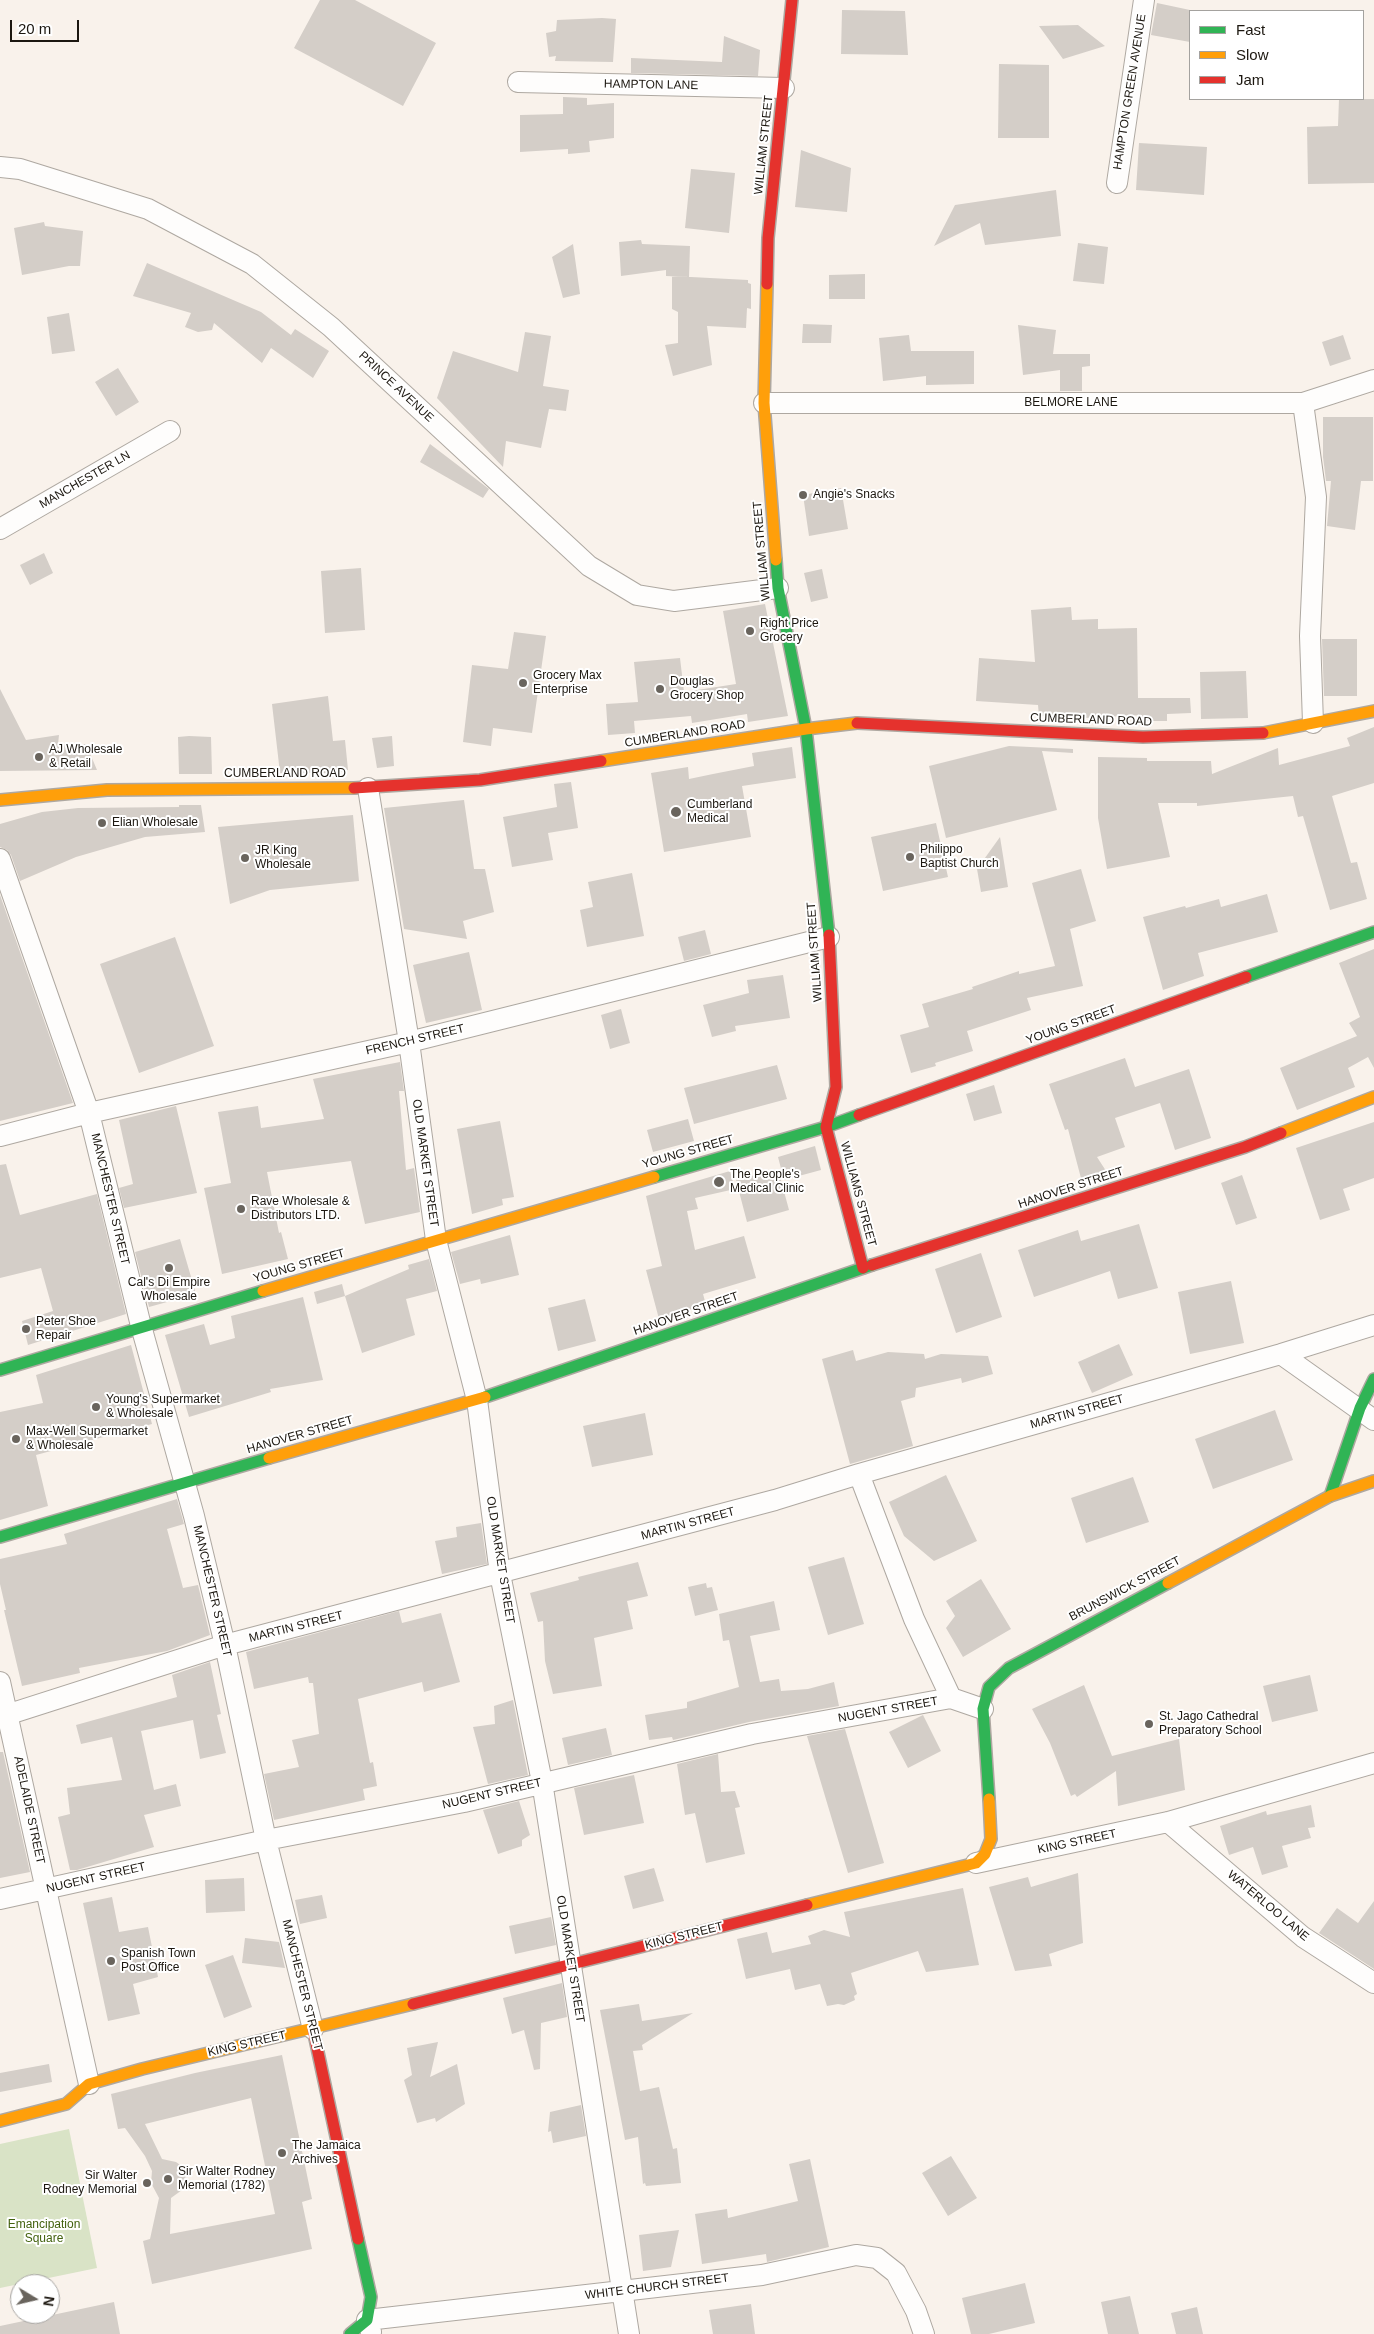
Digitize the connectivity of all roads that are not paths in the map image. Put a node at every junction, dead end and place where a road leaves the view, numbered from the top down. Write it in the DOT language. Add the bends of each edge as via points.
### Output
graph roads {
  1 [pos="792,0"];
  2 [pos="1144,0"];
  3 [pos="518,82"];
  4 [pos="784,88"];
  5 [pos="0,167"];
  6 [pos="1117,183"];
  7 [pos="1374,380"];
  8 [pos="1303,403"];
  9 [pos="764,404"];
  10 [pos="170,431"];
  11 [pos="0,529"];
  12 [pos="778,588"];
  13 [pos="1374,711"];
  14 [pos="1313,723"];
  15 [pos="806,729"];
  16 [pos="368,788"];
  17 [pos="0,800"];
  18 [pos="0,859"];
  19 [pos="1374,932"];
  20 [pos="829,937"];
  21 [pos="409,1042"];
  22 [pos="1374,1097"];
  23 [pos="89,1113"];
  24 [pos="826,1127"];
  25 [pos="0,1136"];
  26 [pos="436,1240"];
  27 [pos="863,1268"];
  28 [pos="1374,1325"];
  29 [pos="140,1326"];
  30 [pos="1281,1354"];
  31 [pos="0,1370"];
  32 [pos="1374,1379"];
  33 [pos="478,1400"];
  34 [pos="1367,1414"];
  35 [pos="859,1474"];
  36 [pos="184,1481"];
  37 [pos="1374,1481"];
  38 [pos="1330,1496"];
  39 [pos="0,1537"];
  40 [pos="500,1574"];
  41 [pos="225,1645"];
  42 [pos="0,1682"];
  43 [pos="951,1698"];
  44 [pos="983,1709"];
  45 [pos="4,1716"];
  46 [pos="1374,1763"];
  47 [pos="542,1782"];
  48 [pos="1168,1822"];
  49 [pos="266,1840"];
  50 [pos="976,1863"];
  51 [pos="46,1889"];
  52 [pos="0,1899"];
  53 [pos="571,1964"];
  54 [pos="1374,1983"];
  55 [pos="313,2029"];
  56 [pos="88,2084"];
  57 [pos="0,2121"];
  58 [pos="621,2292"];
  59 [pos="369,2327"];
  60 [pos="350,2334"];
  61 [pos="629,2334"];
  62 [pos="924,2334"];
  1 -- 4 [label="street, WILLIAM STREET"];
  2 -- 6 [label="street, HAMPTON GREEN AVENUE"];
  3 -- 4 [label="street, HAMPTON LANE"];
  4 -- 9 [label="street, WILLIAM STREET" via="768,238"];
  5 -- 12 [label="street, PRINCE AVENUE" via="20,169 148,209 252,264 331,327 589,566 637,594 674,602"];
  7 -- 8 [label="street, BELMORE LANE"];
  8 -- 9 [label="street, BELMORE LANE"];
  8 -- 14 [label="street" via="1316,498 1310,636"];
  9 -- 12 [label="street, WILLIAM STREET"];
  10 -- 11 [label="street, MANCHESTER LN"];
  12 -- 15 [label="street, WILLIAM STREET"];
  13 -- 14 [label="street, CUMBERLAND ROAD"];
  14 -- 15 [label="street, CUMBERLAND ROAD" via="1267,733 1143,737 861,723"];
  15 -- 16 [label="street, CUMBERLAND ROAD" via="480,780"];
  15 -- 20 [label="street, WILLIAM STREET"];
  16 -- 17 [label="street, CUMBERLAND ROAD" via="107,790"];
  16 -- 21 [label="street, OLD MARKET STREET"];
  18 -- 23 [label="street, MANCHESTER STREET"];
  19 -- 24 [label="street, YOUNG STREET"];
  20 -- 21 [label="street, FRENCH STREET"];
  20 -- 24 [label="street, WILLIAM STREET" via="836,1087"];
  21 -- 23 [label="street, FRENCH STREET"];
  21 -- 26 [label="street, OLD MARKET STREET"];
  22 -- 27 [label="street, HANOVER STREET" via="1245,1147"];
  23 -- 25 [label="street, FRENCH STREET"];
  23 -- 29 [label="street, MANCHESTER STREET"];
  24 -- 26 [label="street, YOUNG STREET"];
  24 -- 27 [label="street, WILLIAMS STREET"];
  26 -- 29 [label="street, YOUNG STREET"];
  26 -- 33 [label="street, OLD MARKET STREET"];
  27 -- 33 [label="street, HANOVER STREET"];
  28 -- 30 [label="street, MARTIN STREET"];
  29 -- 31 [label="street, YOUNG STREET"];
  29 -- 36 [label="street, MANCHESTER STREET"];
  30 -- 34 [label="street"];
  30 -- 35 [label="street, MARTIN STREET"];
  32 -- 34 [label="street"];
  33 -- 36 [label="street, HANOVER STREET"];
  33 -- 40 [label="street, OLD MARKET STREET"];
  34 -- 38 [label="street"];
  35 -- 40 [label="street, MARTIN STREET" via="775,1500"];
  35 -- 43 [label="street" via="914,1619"];
  36 -- 39 [label="street, HANOVER STREET"];
  36 -- 41 [label="street, MANCHESTER STREET"];
  37 -- 38 [label="street"];
  38 -- 44 [label="street, BRUNSWICK STREET" via="1009,1668 989,1686"];
  40 -- 41 [label="street, MARTIN STREET"];
  40 -- 47 [label="street, OLD MARKET STREET"];
  41 -- 45 [label="street, MARTIN STREET"];
  41 -- 49 [label="street, MANCHESTER STREET"];
  42 -- 45 [label="street, ADELAIDE STREET"];
  43 -- 44 [label="street, NUGENT STREET"];
  43 -- 47 [label="street, NUGENT STREET" via="752,1734"];
  44 -- 50 [label="street, BRUNSWICK STREET" via="991,1839 985,1854"];
  45 -- 51 [label="street, ADELAIDE STREET"];
  46 -- 48 [label="street, KING STREET"];
  47 -- 49 [label="street, NUGENT STREET" via="464,1802"];
  47 -- 53 [label="street, OLD MARKET STREET"];
  48 -- 50 [label="street, KING STREET"];
  48 -- 54 [label="street, WATERLOO LANE" via="1303,1937"];
  49 -- 51 [label="street, NUGENT STREET"];
  49 -- 55 [label="street, MANCHESTER STREET"];
  50 -- 53 [label="street, KING STREET"];
  51 -- 52 [label="street, NUGENT STREET"];
  51 -- 56 [label="street, ADELAIDE STREET"];
  53 -- 55 [label="street, KING STREET"];
  53 -- 58 [label="street, OLD MARKET STREET"];
  55 -- 56 [label="street, KING STREET" via="142,2068"];
  55 -- 59 [label="street, MANCHESTER STREET" via="371,2297"];
  56 -- 57 [label="street, KING STREET" via="66,2104"];
  58 -- 59 [label="street, WHITE CHURCH STREET"];
  58 -- 61 [label="street, OLD MARKET STREET"];
  58 -- 62 [label="street, WHITE CHURCH STREET" via="762,2274 856,2255 877,2258 896,2274"];
  59 -- 60 [label="street" via="361,2327"];
}
